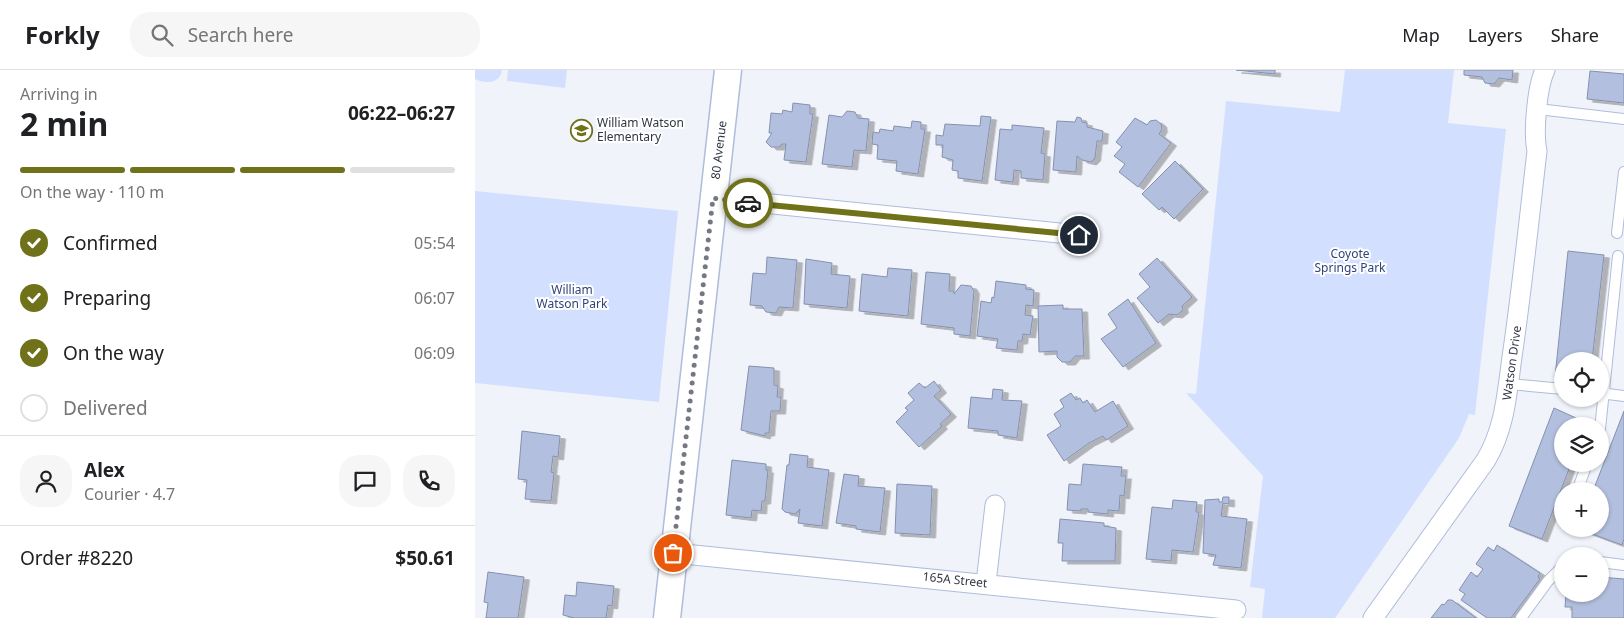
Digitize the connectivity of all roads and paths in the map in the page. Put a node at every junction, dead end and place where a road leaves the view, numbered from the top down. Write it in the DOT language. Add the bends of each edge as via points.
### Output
graph roads {
  1 [pos="728,70"];
  2 [pos="1545,70"];
  3 [pos="1538,109"];
  4 [pos="1624,119"];
  5 [pos="1624,172"];
  6 [pos="713,198"];
  7 [pos="1617,233"];
  8 [pos="1079,235"];
  9 [pos="1618,256"];
  10 [pos="1607,352"];
  11 [pos="1509,384"];
  12 [pos="1554,389"];
  13 [pos="1609,394"];
  14 [pos="1624,396"];
  15 [pos="995,506"];
  16 [pos="673,553"];
  17 [pos="1609,563"];
  18 [pos="1624,565"];
  19 [pos="1554,575"];
  20 [pos="986,583"];
  21 [pos="1237,610"];
  22 [pos="667,618"];
  23 [pos="1373,618"];
  24 [pos="1521,618"];
  1 -- 6 [label="street, 80 Avenue"];
  2 -- 3 [label="street, Watson Drive"];
  3 -- 4 [label="lane"];
  3 -- 11 [label="street, Watson Drive" via="1537,151"];
  5 -- 7 [label="lane"];
  6 -- 8 [label="street"];
  6 -- 16 [label="street, 80 Avenue"];
  9 -- 10 [label="lane"];
  11 -- 12 [label="lane"];
  11 -- 23 [label="street, Watson Drive" via="1499,434 1493,447"];
  13 -- 14 [label="lane"];
  15 -- 20 [label="street"];
  16 -- 20 [label="street, 165A Street"];
  16 -- 22 [label="street, 80 Avenue"];
  17 -- 18 [label="lane"];
  19 -- 24 [label="lane"];
  20 -- 21 [label="street, 165A Street"];
}
